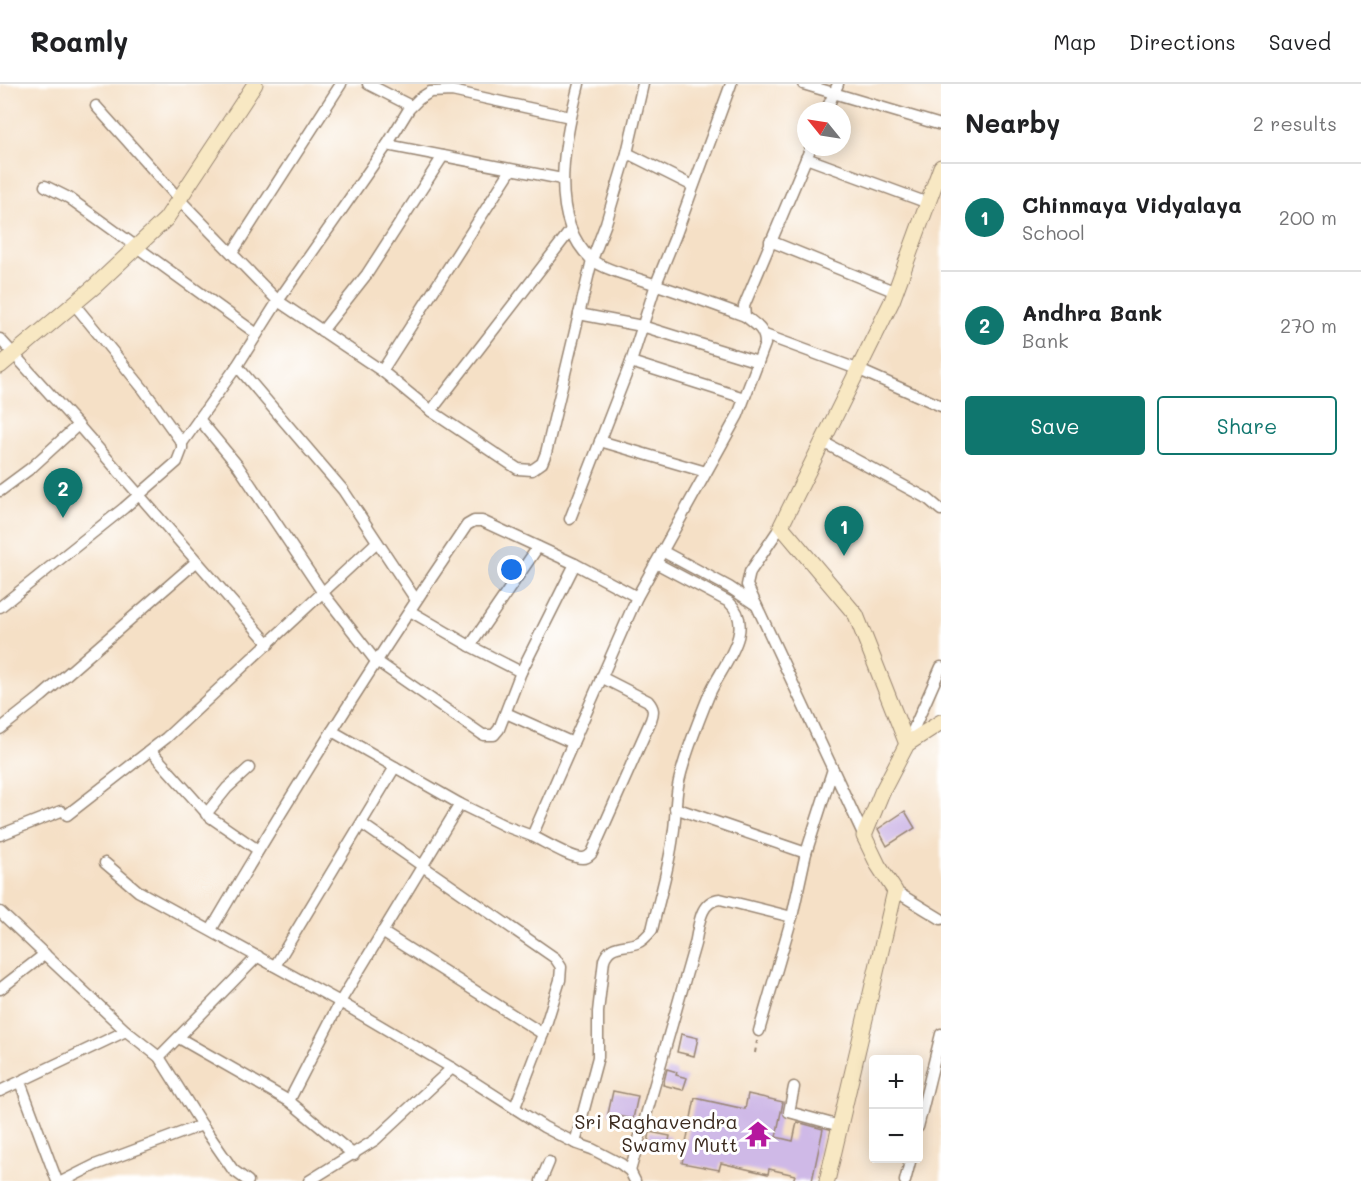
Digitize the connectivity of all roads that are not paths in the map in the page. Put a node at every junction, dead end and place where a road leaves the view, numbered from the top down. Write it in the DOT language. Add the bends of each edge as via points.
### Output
graph roads {
  1 [pos="255,84"];
  2 [pos="341,84"];
  3 [pos="368,84"];
  4 [pos="579,84"];
  5 [pos="643,84"];
  6 [pos="731,84"];
  7 [pos="803,84"];
  8 [pos="835,89"];
  9 [pos="96,106"];
  10 [pos="411,106"];
  11 [pos="570,117"];
  12 [pos="941,125"];
  13 [pos="387,145"];
  14 [pos="627,153"];
  15 [pos="443,156"];
  16 [pos="806,156"];
  17 [pos="817,156"];
  18 [pos="941,167"];
  19 [pos="511,170"];
  20 [pos="562,179"];
  21 [pos="45,186"];
  22 [pos="693,186"];
  23 [pos="179,199"];
  24 [pos="928,203"];
  25 [pos="570,231"];
  26 [pos="770,241"];
  27 [pos="136,247"];
  28 [pos="232,253"];
  29 [pos="592,260"];
  30 [pos="656,284"];
  31 [pos="896,292"];
  32 [pos="74,304"];
  33 [pos="276,304"];
  34 [pos="579,314"];
  35 [pos="746,316"];
  36 [pos="642,326"];
  37 [pos="259,331"];
  38 [pos="322,331"];
  39 [pos="765,335"];
  40 [pos="0,339"];
  41 [pos="13,355"];
  42 [pos="631,362"];
  43 [pos="758,362"];
  44 [pos="0,366"];
  45 [pos="237,366"];
  46 [pos="857,369"];
  47 [pos="382,371"];
  48 [pos="744,398"];
  49 [pos="941,406"];
  50 [pos="431,411"];
  51 [pos="199,419"];
  52 [pos="78,425"];
  53 [pos="600,441"];
  54 [pos="821,441"];
  55 [pos="182,442"];
  56 [pos="706,472"];
  57 [pos="0,491"];
  58 [pos="138,496"];
  59 [pos="941,510"];
  60 [pos="570,519"];
  61 [pos="781,526"];
  62 [pos="378,542"];
  63 [pos="538,547"];
  64 [pos="662,551"];
  65 [pos="196,562"];
  66 [pos="656,563"];
  67 [pos="575,564"];
  68 [pos="323,593"];
  69 [pos="637,597"];
  70 [pos="416,600"];
  71 [pos="756,605"];
  72 [pos="0,607"];
  73 [pos="410,611"];
  74 [pos="269,644"];
  75 [pos="470,646"];
  76 [pos="375,660"];
  77 [pos="941,667"];
  78 [pos="521,672"];
  79 [pos="601,677"];
  80 [pos="506,713"];
  81 [pos="941,722"];
  82 [pos="0,729"];
  83 [pos="332,731"];
  84 [pos="573,744"];
  85 [pos="907,744"];
  86 [pos="151,751"];
  87 [pos="395,767"];
  88 [pos="249,768"];
  89 [pos="833,769"];
  90 [pos="460,804"];
  91 [pos="675,808"];
  92 [pos="206,814"];
  93 [pos="362,825"];
  94 [pos="0,835"];
  95 [pos="532,836"];
  96 [pos="864,836"];
  97 [pos="258,850"];
  98 [pos="806,853"];
  99 [pos="105,863"];
  100 [pos="421,866"];
  101 [pos="895,891"];
  102 [pos="0,912"];
  103 [pos="792,917"];
  104 [pos="941,919"];
  105 [pos="211,930"];
  106 [pos="382,932"];
  107 [pos="45,954"];
  108 [pos="258,956"];
  109 [pos="275,966"];
  110 [pos="0,989"];
  111 [pos="340,1002"];
  112 [pos="126,1031"];
  113 [pos="759,1031"];
  114 [pos="543,1034"];
  115 [pos="941,1034"];
  116 [pos="179,1038"];
  117 [pos="159,1057"];
  118 [pos="452,1068"];
  119 [pos="20,1082"];
  120 [pos="794,1087"];
  121 [pos="0,1091"];
  122 [pos="289,1101"];
  123 [pos="515,1107"];
  124 [pos="922,1109"];
  125 [pos="202,1125"];
  126 [pos="840,1126"];
  127 [pos="575,1143"];
  128 [pos="354,1155"];
  129 [pos="549,1162"];
  130 [pos="910,1163"];
  131 [pos="632,1176"];
  132 [pos="57,1181"];
  133 [pos="63,1181"];
  134 [pos="248,1181"];
  135 [pos="309,1181"];
  136 [pos="541,1181"];
  137 [pos="827,1181"];
  138 [pos="905,1181"];
  1 -- 23 [label="street"];
  2 -- 28 [label="street"];
  3 -- 10 [label="street"];
  4 -- 11 [label="street"];
  5 -- 14 [label="street"];
  6 -- 22 [label="street"];
  7 -- 8 [label="street"];
  8 -- 12 [label="street"];
  9 -- 23 [label="street"];
  10 -- 11 [label="street" via="430,92 452,91"];
  10 -- 13 [label="street"];
  11 -- 20 [label="street"];
  13 -- 15 [label="street"];
  13 -- 33 [label="street"];
  14 -- 22 [label="street"];
  14 -- 29 [label="street"];
  15 -- 19 [label="street"];
  15 -- 38 [label="street" via="367,274"];
  16 -- 26 [label="street"];
  17 -- 24 [label="street"];
  18 -- 24 [label="street"];
  19 -- 20 [label="street"];
  19 -- 47 [label="street"];
  20 -- 25 [label="street"];
  21 -- 27 [label="street" via="69,198"];
  22 -- 30 [label="street"];
  23 -- 27 [label="street" via="166,219"];
  23 -- 28 [label="street"];
  24 -- 31 [label="street"];
  25 -- 29 [label="street"];
  25 -- 50 [label="street"];
  26 -- 31 [label="street"];
  26 -- 35 [label="street" via="747,295"];
  27 -- 32 [label="street"];
  27 -- 37 [label="street"];
  28 -- 33 [label="street"];
  29 -- 30 [label="street"];
  29 -- 34 [label="street"];
  30 -- 35 [label="street"];
  30 -- 36 [label="street"];
  31 -- 46 [label="street"];
  32 -- 41 [label="street"];
  32 -- 55 [label="street"];
  33 -- 37 [label="street"];
  33 -- 38 [label="street"];
  34 -- 36 [label="street"];
  34 -- 50 [label="street" via="546,453 536,469 518,469"];
  35 -- 39 [label="street"];
  36 -- 42 [label="street"];
  36 -- 43 [label="street"];
  37 -- 45 [label="street"];
  38 -- 47 [label="street"];
  39 -- 43 [label="street"];
  39 -- 46 [label="street"];
  40 -- 41 [label="street"];
  41 -- 44 [label="street"];
  41 -- 52 [label="street"];
  42 -- 48 [label="street"];
  42 -- 53 [label="street"];
  43 -- 48 [label="street"];
  45 -- 51 [label="street"];
  45 -- 62 [label="street" via="343,490"];
  46 -- 49 [label="street"];
  46 -- 54 [label="street"];
  47 -- 50 [label="street"];
  48 -- 56 [label="street"];
  51 -- 55 [label="street"];
  51 -- 68 [label="street" via="238,466"];
  52 -- 57 [label="street"];
  52 -- 58 [label="street"];
  53 -- 56 [label="street"];
  53 -- 60 [label="street"];
  54 -- 59 [label="street" via="928,499"];
  54 -- 61 [label="street"];
  55 -- 58 [label="street" via="177,462"];
  56 -- 64 [label="street"];
  58 -- 65 [label="street"];
  58 -- 72 [label="street"];
  61 -- 71 [label="street" via="748,579"];
  61 -- 85 [label="street" via="856,615"];
  62 -- 68 [label="street"];
  62 -- 70 [label="street"];
  63 -- 67 [label="street"];
  63 -- 70 [label="street" via="482,521 474,521 467,525"];
  63 -- 75 [label="street"];
  64 -- 66 [label="street"];
  64 -- 71 [label="street"];
  65 -- 74 [label="street"];
  65 -- 82 [label="street"];
  66 -- 69 [label="street"];
  66 -- 91 [label="street" via="729,602 738,609 741,620 735,646 710,694 683,765"];
  67 -- 69 [label="street"];
  67 -- 78 [label="street"];
  68 -- 74 [label="street"];
  68 -- 76 [label="street"];
  69 -- 79 [label="street"];
  70 -- 73 [label="street"];
  71 -- 89 [label="street"];
  73 -- 75 [label="street"];
  73 -- 76 [label="street"];
  74 -- 86 [label="street"];
  75 -- 78 [label="street"];
  76 -- 80 [label="street" via="483,735 494,735"];
  76 -- 83 [label="street"];
  77 -- 85 [label="street"];
  78 -- 80 [label="street"];
  79 -- 84 [label="street"];
  79 -- 95 [label="street" via="648,701 654,713 651,720 587,858 581,859"];
  80 -- 84 [label="street"];
  81 -- 85 [label="street"];
  83 -- 87 [label="street"];
  83 -- 97 [label="street"];
  84 -- 95 [label="street"];
  85 -- 96 [label="street"];
  86 -- 92 [label="street"];
  86 -- 94 [label="street" via="64,813"];
  87 -- 90 [label="street"];
  87 -- 93 [label="street"];
  88 -- 92 [label="street"];
  89 -- 96 [label="street"];
  89 -- 98 [label="street"];
  90 -- 95 [label="street"];
  90 -- 100 [label="street"];
  91 -- 98 [label="street"];
  91 -- 127 [label="street" via="674,836 652,930 636,943 613,948 604,960 597,1012 598,1057"];
  92 -- 97 [label="street"];
  93 -- 100 [label="street"];
  93 -- 109 [label="street"];
  96 -- 101 [label="street"];
  97 -- 105 [label="street"];
  98 -- 103 [label="street"];
  99 -- 105 [label="street" via="138,891"];
  100 -- 106 [label="street"];
  100 -- 114 [label="street" via="555,958 561,967 560,980"];
  101 -- 104 [label="street"];
  101 -- 126 [label="street"];
  102 -- 107 [label="street"];
  103 -- 113 [label="street"];
  103 -- 131 [label="street" via="720,899 706,905"];
  105 -- 108 [label="street"];
  106 -- 111 [label="street"];
  106 -- 114 [label="street"];
  107 -- 110 [label="street"];
  107 -- 112 [label="street"];
  108 -- 109 [label="street"];
  108 -- 116 [label="street"];
  109 -- 111 [label="street"];
  111 -- 118 [label="street"];
  111 -- 122 [label="street"];
  112 -- 117 [label="street"];
  112 -- 119 [label="street"];
  114 -- 123 [label="street"];
  115 -- 124 [label="street"];
  116 -- 117 [label="street"];
  116 -- 122 [label="street"];
  117 -- 125 [label="street"];
  118 -- 123 [label="street"];
  118 -- 128 [label="street" via="392,1126"];
  119 -- 121 [label="street"];
  119 -- 132 [label="street"];
  120 -- 126 [label="street" via="789,1112"];
  122 -- 128 [label="street"];
  123 -- 127 [label="street"];
  125 -- 133 [label="street"];
  125 -- 134 [label="street" via="233,1170"];
  126 -- 137 [label="street"];
  127 -- 131 [label="street" via="611,1158"];
  128 -- 135 [label="street"];
  129 -- 136 [label="street"];
  130 -- 138 [label="street"];
}
